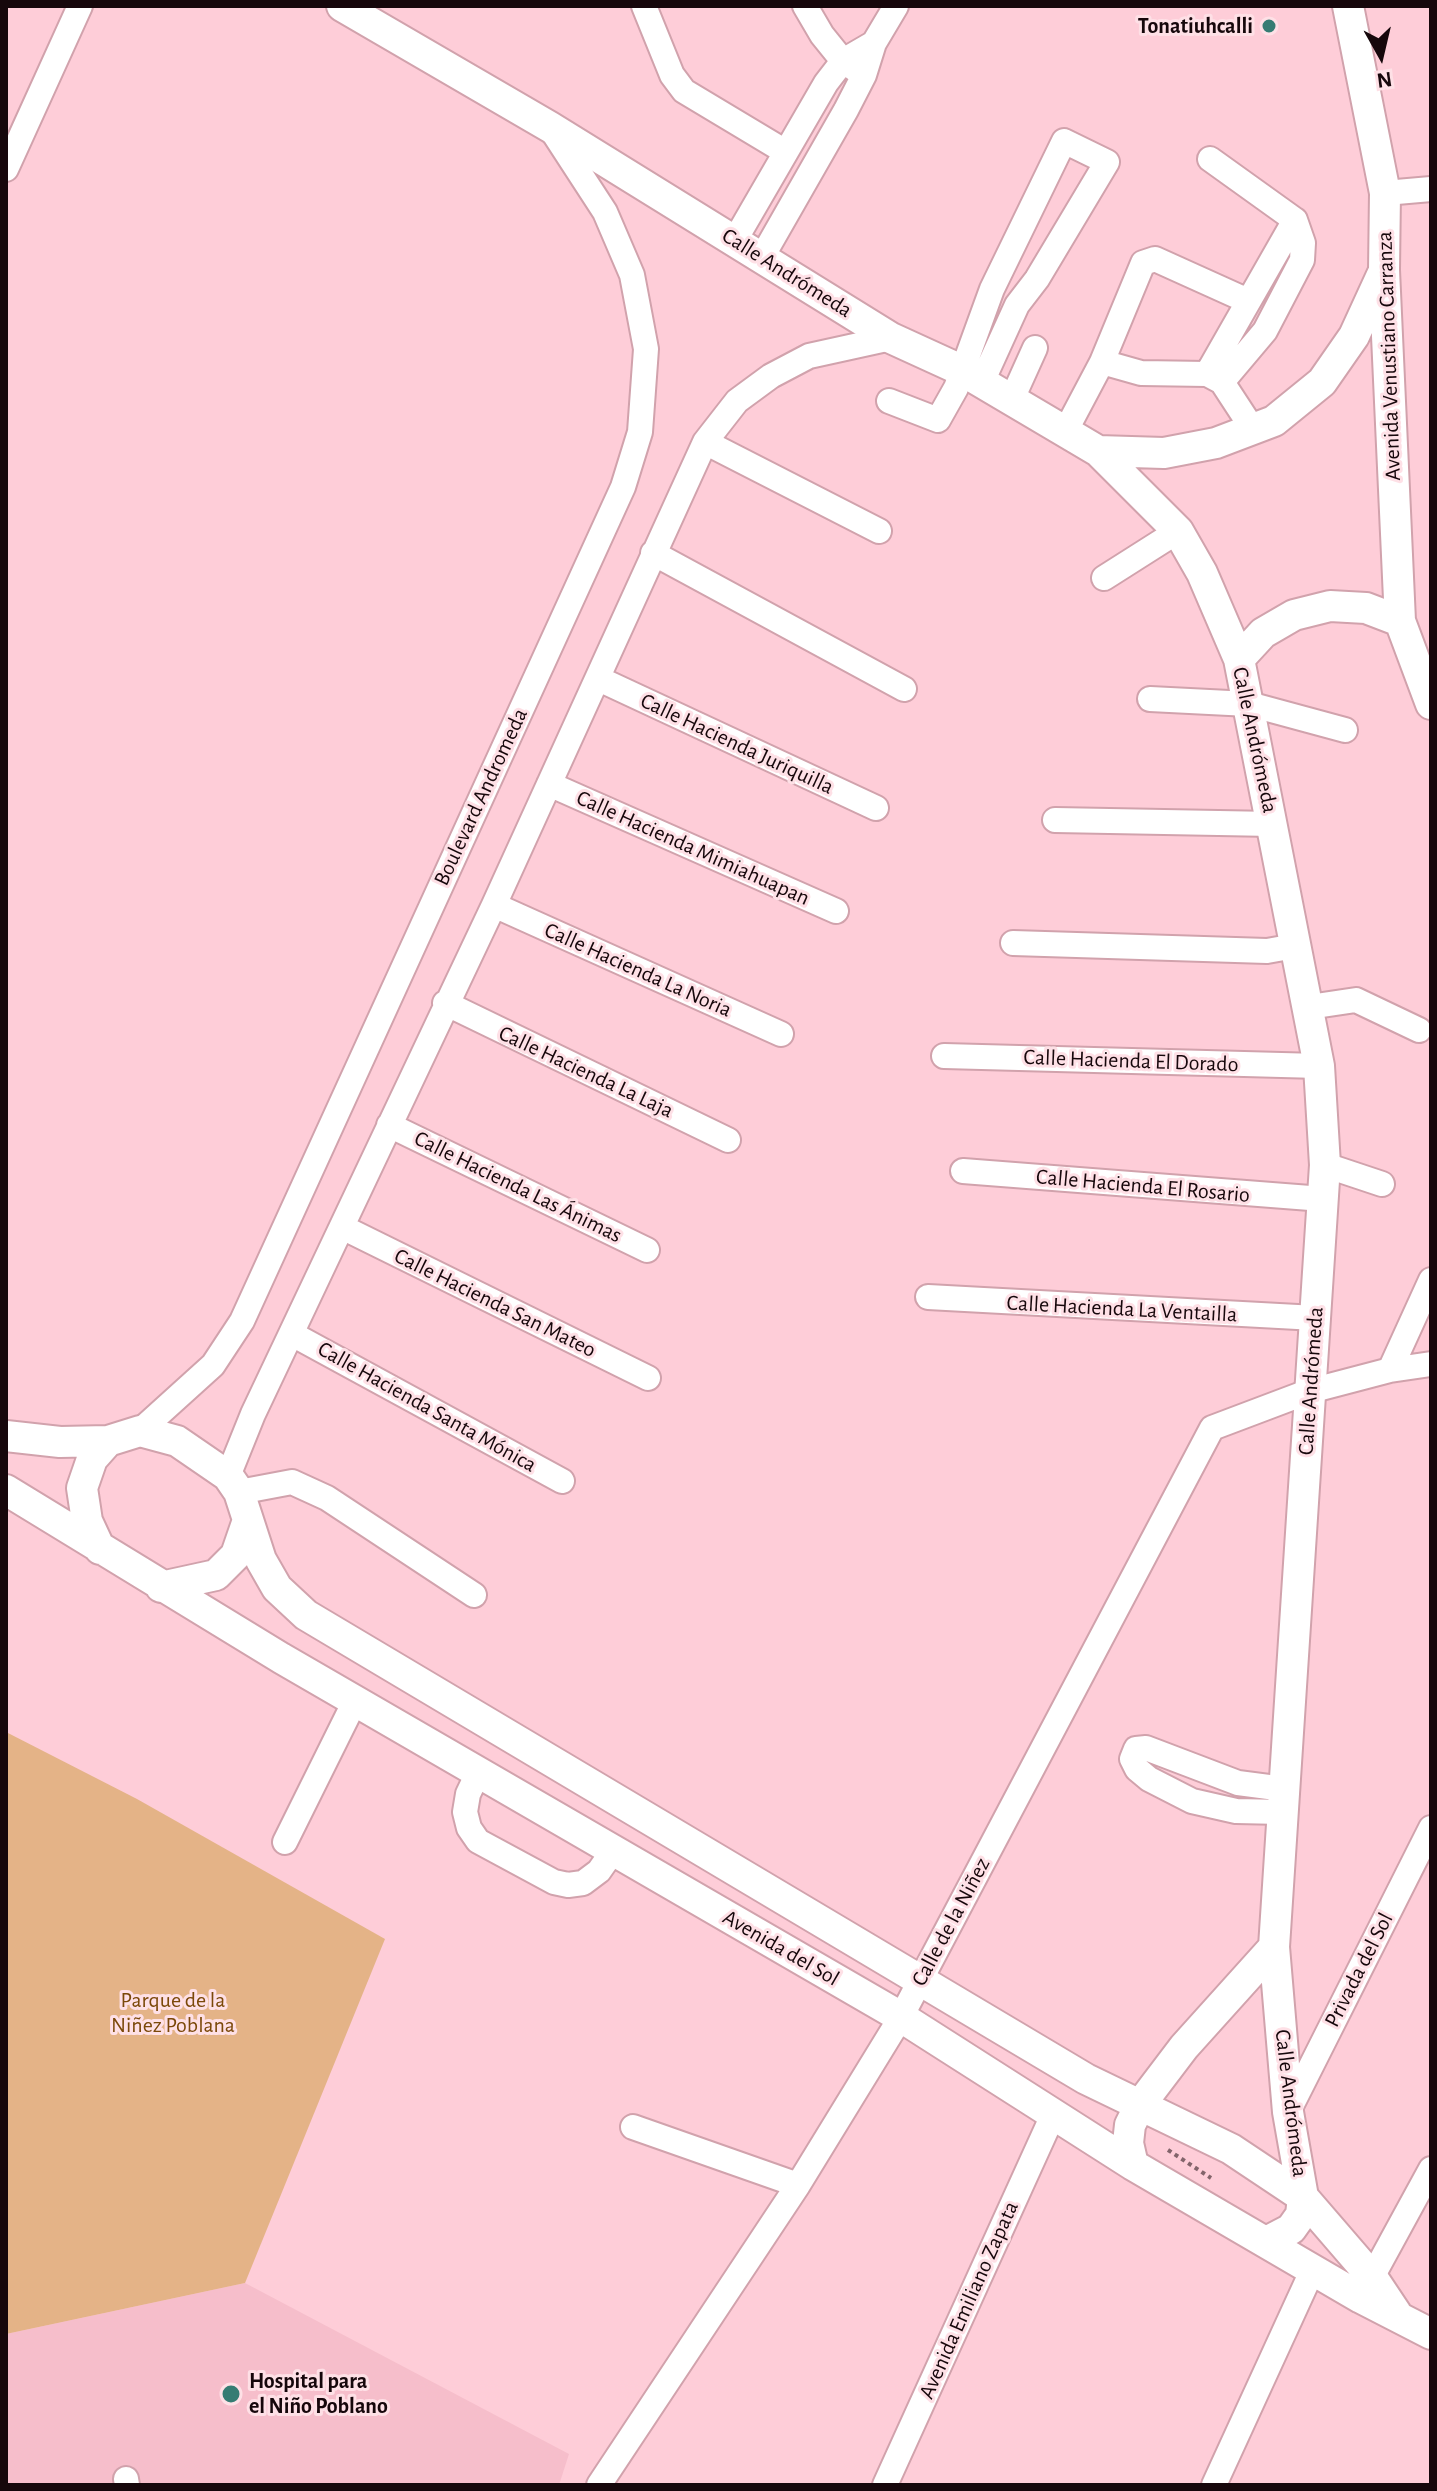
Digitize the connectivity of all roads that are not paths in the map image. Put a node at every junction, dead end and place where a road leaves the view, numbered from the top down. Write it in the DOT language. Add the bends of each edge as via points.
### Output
graph roads {
  1 [pos="80,6"];
  2 [pos="342,6"];
  3 [pos="644,6"];
  4 [pos="805,6"];
  5 [pos="896,6"];
  6 [pos="1348,6"];
  7 [pos="874,43"];
  8 [pos="843,61"];
  9 [pos="864,75"];
  10 [pos="550,127"];
  11 [pos="784,151"];
  12 [pos="1210,159"];
  13 [pos="6,169"];
  14 [pos="1431,189"];
  15 [pos="1385,193"];
  16 [pos="1295,220"];
  17 [pos="735,240"];
  18 [pos="762,257"];
  19 [pos="1384,270"];
  20 [pos="992,289"];
  21 [pos="1248,301"];
  22 [pos="1017,305"];
  23 [pos="891,338"];
  24 [pos="1035,348"];
  25 [pos="1102,362"];
  26 [pos="971,376"];
  27 [pos="1214,378"];
  28 [pos="1012,399"];
  29 [pos="889,401"];
  30 [pos="1254,431"];
  31 [pos="1065,432"];
  32 [pos="705,442"];
  33 [pos="1098,451"];
  34 [pos="879,531"];
  35 [pos="1178,531"];
  36 [pos="653,553"];
  37 [pos="1104,578"];
  38 [pos="1400,621"];
  39 [pos="1239,659"];
  40 [pos="599,679"];
  41 [pos="904,689"];
  42 [pos="1150,699"];
  43 [pos="1249,704"];
  44 [pos="1431,704"];
  45 [pos="1345,730"];
  46 [pos="549,784"];
  47 [pos="876,808"];
  48 [pos="1055,820"];
  49 [pos="1273,824"];
  50 [pos="494,905"];
  51 [pos="836,911"];
  52 [pos="1013,943"];
  53 [pos="1295,946"];
  54 [pos="445,1003"];
  55 [pos="1309,1007"];
  56 [pos="1419,1030"];
  57 [pos="781,1034"];
  58 [pos="944,1056"];
  59 [pos="1319,1066"];
  60 [pos="389,1125"];
  61 [pos="728,1140"];
  62 [pos="1325,1165"];
  63 [pos="963,1171"];
  64 [pos="1382,1184"];
  65 [pos="1323,1199"];
  66 [pos="342,1227"];
  67 [pos="647,1250"];
  68 [pos="1431,1280"];
  69 [pos="928,1297"];
  70 [pos="1316,1318"];
  71 [pos="292,1334"];
  72 [pos="1431,1364"];
  73 [pos="1390,1370"];
  74 [pos="648,1378"];
  75 [pos="1310,1391"];
  76 [pos="140,1431"];
  77 [pos="6,1436"];
  78 [pos="108,1441"];
  79 [pos="562,1481"];
  80 [pos="234,1484"];
  81 [pos="6,1490"];
  82 [pos="247,1523"];
  83 [pos="100,1549"];
  84 [pos="161,1587"];
  85 [pos="474,1595"];
  86 [pos="355,1701"];
  87 [pos="478,1773"];
  88 [pos="1238,1783"];
  89 [pos="1283,1800"];
  90 [pos="1236,1811"];
  91 [pos="1431,1828"];
  92 [pos="285,1842"];
  93 [pos="613,1851"];
  94 [pos="1274,1947"];
  95 [pos="922,1979"];
  96 [pos="901,2017"];
  97 [pos="1140,2105"];
  98 [pos="1288,2112"];
  99 [pos="1053,2115"];
  100 [pos="633,2127"];
  101 [pos="1133,2165"];
  102 [pos="1431,2169"];
  103 [pos="798,2185"];
  104 [pos="1303,2197"];
  105 [pos="1268,2241"];
  106 [pos="1313,2269"];
  107 [pos="1366,2287"];
  108 [pos="1431,2334"];
  109 [pos="599,2485"];
  110 [pos="885,2485"];
  111 [pos="1214,2485"];
  1 -- 13 [label="street"];
  2 -- 10 [label="main road, Calle Andrómeda"];
  3 -- 11 [label="street" via="672,75 684,91"];
  4 -- 8 [label="street"];
  5 -- 7 [label="street"];
  6 -- 15 [label="main road, Avenida Venustiano Carranza"];
  7 -- 8 [label="street"];
  7 -- 9 [label="street"];
  8 -- 9 [label="street"];
  8 -- 11 [label="street"];
  9 -- 18 [label="street"];
  10 -- 17 [label="main road, Calle Andrómeda"];
  10 -- 76 [label="street, Boulevard Andromeda" via="605,212 632,275 646,349 640,432 623,487 242,1321 213,1365"];
  11 -- 17 [label="street"];
  12 -- 16 [label="street"];
  14 -- 15 [label="street"];
  15 -- 19 [label="main road, Avenida Venustiano Carranza"];
  16 -- 21 [label="street"];
  16 -- 27 [label="street" via="1302,260 1265,331"];
  17 -- 18 [label="main road, Calle Andrómeda"];
  18 -- 23 [label="main road, Calle Andrómeda"];
  19 -- 30 [label="main road" via="1354,336 1322,382"];
  19 -- 38 [label="main road, Avenida Venustiano Carranza"];
  20 -- 22 [label="street"];
  20 -- 22 [label="street" via="1064,141 1107,162"];
  20 -- 26 [label="street"];
  21 -- 25 [label="street" via="1148,259"];
  21 -- 27 [label="street"];
  22 -- 26 [label="street"];
  23 -- 26 [label="main road, Calle Andrómeda"];
  23 -- 32 [label="street" via="809,356 771,376 737,401"];
  24 -- 28 [label="street"];
  25 -- 27 [label="street" via="1141,373"];
  25 -- 31 [label="street"];
  26 -- 28 [label="main road, Calle Andrómeda"];
  26 -- 29 [label="street" via="956,388 938,420"];
  27 -- 30 [label="street"];
  28 -- 31 [label="main road, Calle Andrómeda"];
  30 -- 33 [label="main road" via="1164,453"];
  31 -- 33 [label="main road, Calle Andrómeda"];
  32 -- 34 [label="street"];
  32 -- 36 [label="street"];
  33 -- 35 [label="main road, Calle Andrómeda"];
  35 -- 37 [label="street"];
  35 -- 39 [label="main road, Calle Andrómeda"];
  36 -- 40 [label="street"];
  36 -- 41 [label="street"];
  38 -- 39 [label="main road" via="1366,608 1330,606 1294,615"];
  38 -- 44 [label="main road, Avenida Venustiano Carranza"];
  39 -- 43 [label="main road, Calle Andrómeda"];
  40 -- 46 [label="street"];
  40 -- 47 [label="street, Calle Hacienda Juriquilla"];
  42 -- 43 [label="street"];
  43 -- 45 [label="street"];
  43 -- 49 [label="main road, Calle Andrómeda"];
  46 -- 50 [label="street"];
  46 -- 51 [label="street, Calle Hacienda Mimiahuapan"];
  48 -- 49 [label="street"];
  49 -- 53 [label="main road, Calle Andrómeda"];
  50 -- 54 [label="street"];
  50 -- 57 [label="street, Calle Hacienda La Noria"];
  52 -- 53 [label="street" via="1267,951"];
  53 -- 55 [label="main road, Calle Andrómeda"];
  54 -- 60 [label="street"];
  54 -- 61 [label="street, Calle Hacienda La Laja"];
  55 -- 56 [label="street" via="1356,1000"];
  55 -- 59 [label="main road, Calle Andrómeda"];
  58 -- 59 [label="street, Calle Hacienda El Dorado"];
  59 -- 62 [label="main road, Calle Andrómeda"];
  60 -- 66 [label="street"];
  60 -- 67 [label="street, Calle Hacienda Las Ánimas"];
  62 -- 64 [label="street"];
  62 -- 65 [label="main road, Calle Andrómeda"];
  63 -- 65 [label="street, Calle Hacienda El Rosario"];
  65 -- 70 [label="main road, Calle Andrómeda"];
  66 -- 71 [label="street"];
  66 -- 74 [label="street, Calle Hacienda San Mateo"];
  68 -- 73 [label="street"];
  69 -- 70 [label="street, Calle Hacienda La Ventailla"];
  70 -- 75 [label="main road, Calle Andrómeda"];
  71 -- 79 [label="street, Calle Hacienda Santa Mónica"];
  71 -- 80 [label="street" via="253,1414"];
  72 -- 73 [label="street, Calle de la Niñez"];
  73 -- 75 [label="street, Calle de la Niñez"];
  75 -- 89 [label="main road, Calle Andrómeda"];
  75 -- 95 [label="street, Calle de la Niñez" via="1212,1428 1200,1445"];
  76 -- 78 [label="main road"];
  76 -- 80 [label="main road" via="177,1441"];
  77 -- 78 [label="main road"];
  78 -- 83 [label="main road" via="92,1459 82,1488 87,1521"];
  80 -- 82 [label="main road"];
  80 -- 85 [label="street" via="292,1482 327,1498"];
  81 -- 83 [label="main road"];
  82 -- 84 [label="main road" via="236,1555 216,1575"];
  82 -- 95 [label="main road, Avenida del Sol" via="277,1588 306,1615"];
  83 -- 84 [label="main road"];
  84 -- 86 [label="main road, Avenida del Sol"];
  86 -- 87 [label="main road, Avenida del Sol"];
  86 -- 92 [label="street"];
  87 -- 93 [label="main road, Avenida del Sol"];
  87 -- 93 [label="street" via="465,1812 478,1841 568,1885 583,1883 599,1871"];
  88 -- 89 [label="street"];
  88 -- 90 [label="street"];
  88 -- 90 [label="street" via="1146,1748 1136,1749 1132,1759 1149,1779 1192,1801"];
  89 -- 90 [label="street"];
  89 -- 94 [label="main road, Calle Andrómeda"];
  91 -- 98 [label="street, Privada del Sol"];
  93 -- 96 [label="main road, Avenida del Sol"];
  94 -- 97 [label="main road"];
  94 -- 98 [label="main road, Calle Andrómeda"];
  95 -- 96 [label="street, Calle de la Niñez"];
  95 -- 97 [label="main road, Avenida del Sol" via="1076,2073"];
  96 -- 99 [label="main road, Avenida del Sol"];
  96 -- 103 [label="street, Calle de la Niñez"];
  97 -- 101 [label="main road" via="1130,2125"];
  97 -- 104 [label="main road, Avenida del Sol" via="1231,2149"];
  98 -- 104 [label="main road, Calle Andrómeda"];
  99 -- 101 [label="main road, Avenida del Sol"];
  99 -- 110 [label="street, Avenida Emiliano Zapata"];
  100 -- 103 [label="street"];
  101 -- 105 [label="main road, Avenida del Sol"];
  102 -- 107 [label="street"];
  103 -- 109 [label="street, Calle de la Niñez"];
  104 -- 105 [label="main road, Calle Andrómeda" via="1301,2215 1291,2229"];
  104 -- 107 [label="main road, Avenida del Sol"];
  105 -- 106 [label="main road, Avenida del Sol"];
  106 -- 107 [label="main road, Avenida del Sol"];
  106 -- 111 [label="street"];
  107 -- 108 [label="main road, Avenida del Sol"];
}
